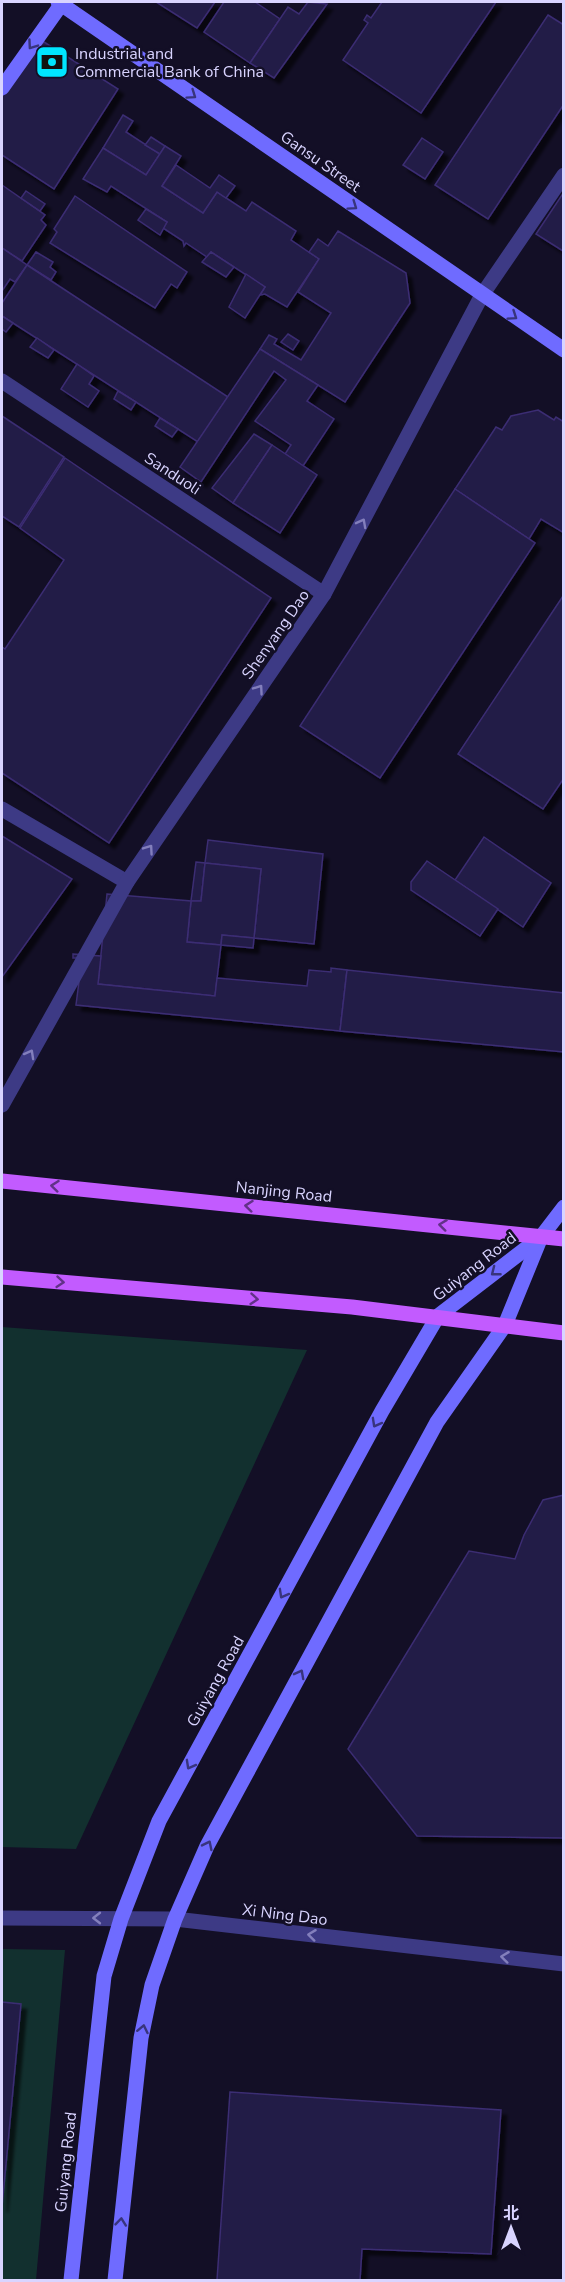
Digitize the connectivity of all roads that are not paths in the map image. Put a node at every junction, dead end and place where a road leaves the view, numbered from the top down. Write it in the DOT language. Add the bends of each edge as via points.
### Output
graph roads {
  1 [pos="61,2"];
  2 [pos="2,88"];
  3 [pos="564,175"];
  4 [pos="482,295"];
  5 [pos="564,350"];
  6 [pos="2,381"];
  7 [pos="324,594"];
  8 [pos="2,809"];
  9 [pos="127,882"];
  10 [pos="2,1105"];
  11 [pos="2,1181"];
  12 [pos="564,1207"];
  13 [pos="541,1237"];
  14 [pos="564,1239"];
  15 [pos="2,1277"];
  16 [pos="438,1316"];
  17 [pos="505,1325"];
  18 [pos="564,1333"];
  19 [pos="2,1918"];
  20 [pos="121,1918"];
  21 [pos="175,1919"];
  22 [pos="564,1964"];
  23 [pos="71,2280"];
  24 [pos="115,2280"];
  1 -- 2 [label="street, one-way"];
  1 -- 4 [label="street, Gansu Street, one-way"];
  3 -- 4 [label="street, Shenyang Dao"];
  4 -- 5 [label="street, Gansu Street, one-way"];
  7 -- 4 [label="street, Shenyang Dao, one-way"];
  6 -- 7 [label="street, Sanduoli"];
  9 -- 7 [label="street, Shenyang Dao, one-way"];
  8 -- 9 [label="street"];
  10 -- 9 [label="street, Shenyang Dao, one-way"];
  13 -- 11 [label="main road, Nanjing Road, one-way"];
  12 -- 13 [label="street"];
  13 -- 14 [label="main road, Nanjing Road"];
  13 -- 16 [label="street, Guiyang Road, one-way"];
  13 -- 17 [label="street, Guiyang Road"];
  15 -- 16 [label="main road, one-way"];
  16 -- 17 [label="main road"];
  16 -- 20 [label="street, Guiyang Road, one-way" via="382,1411 159,1821"];
  17 -- 18 [label="main road"];
  21 -- 17 [label="street, Guiyang Road, one-way" via="207,1846 437,1422"];
  20 -- 19 [label="street, Xi Ning Dao, one-way"];
  20 -- 21 [label="street, Xi Ning Dao"];
  20 -- 23 [label="street, Guiyang Road" via="104,1976"];
  22 -- 21 [label="street, Xi Ning Dao, one-way"];
  24 -- 21 [label="street, Guiyang Road, one-way" via="141,2038 152,1985"];
}
